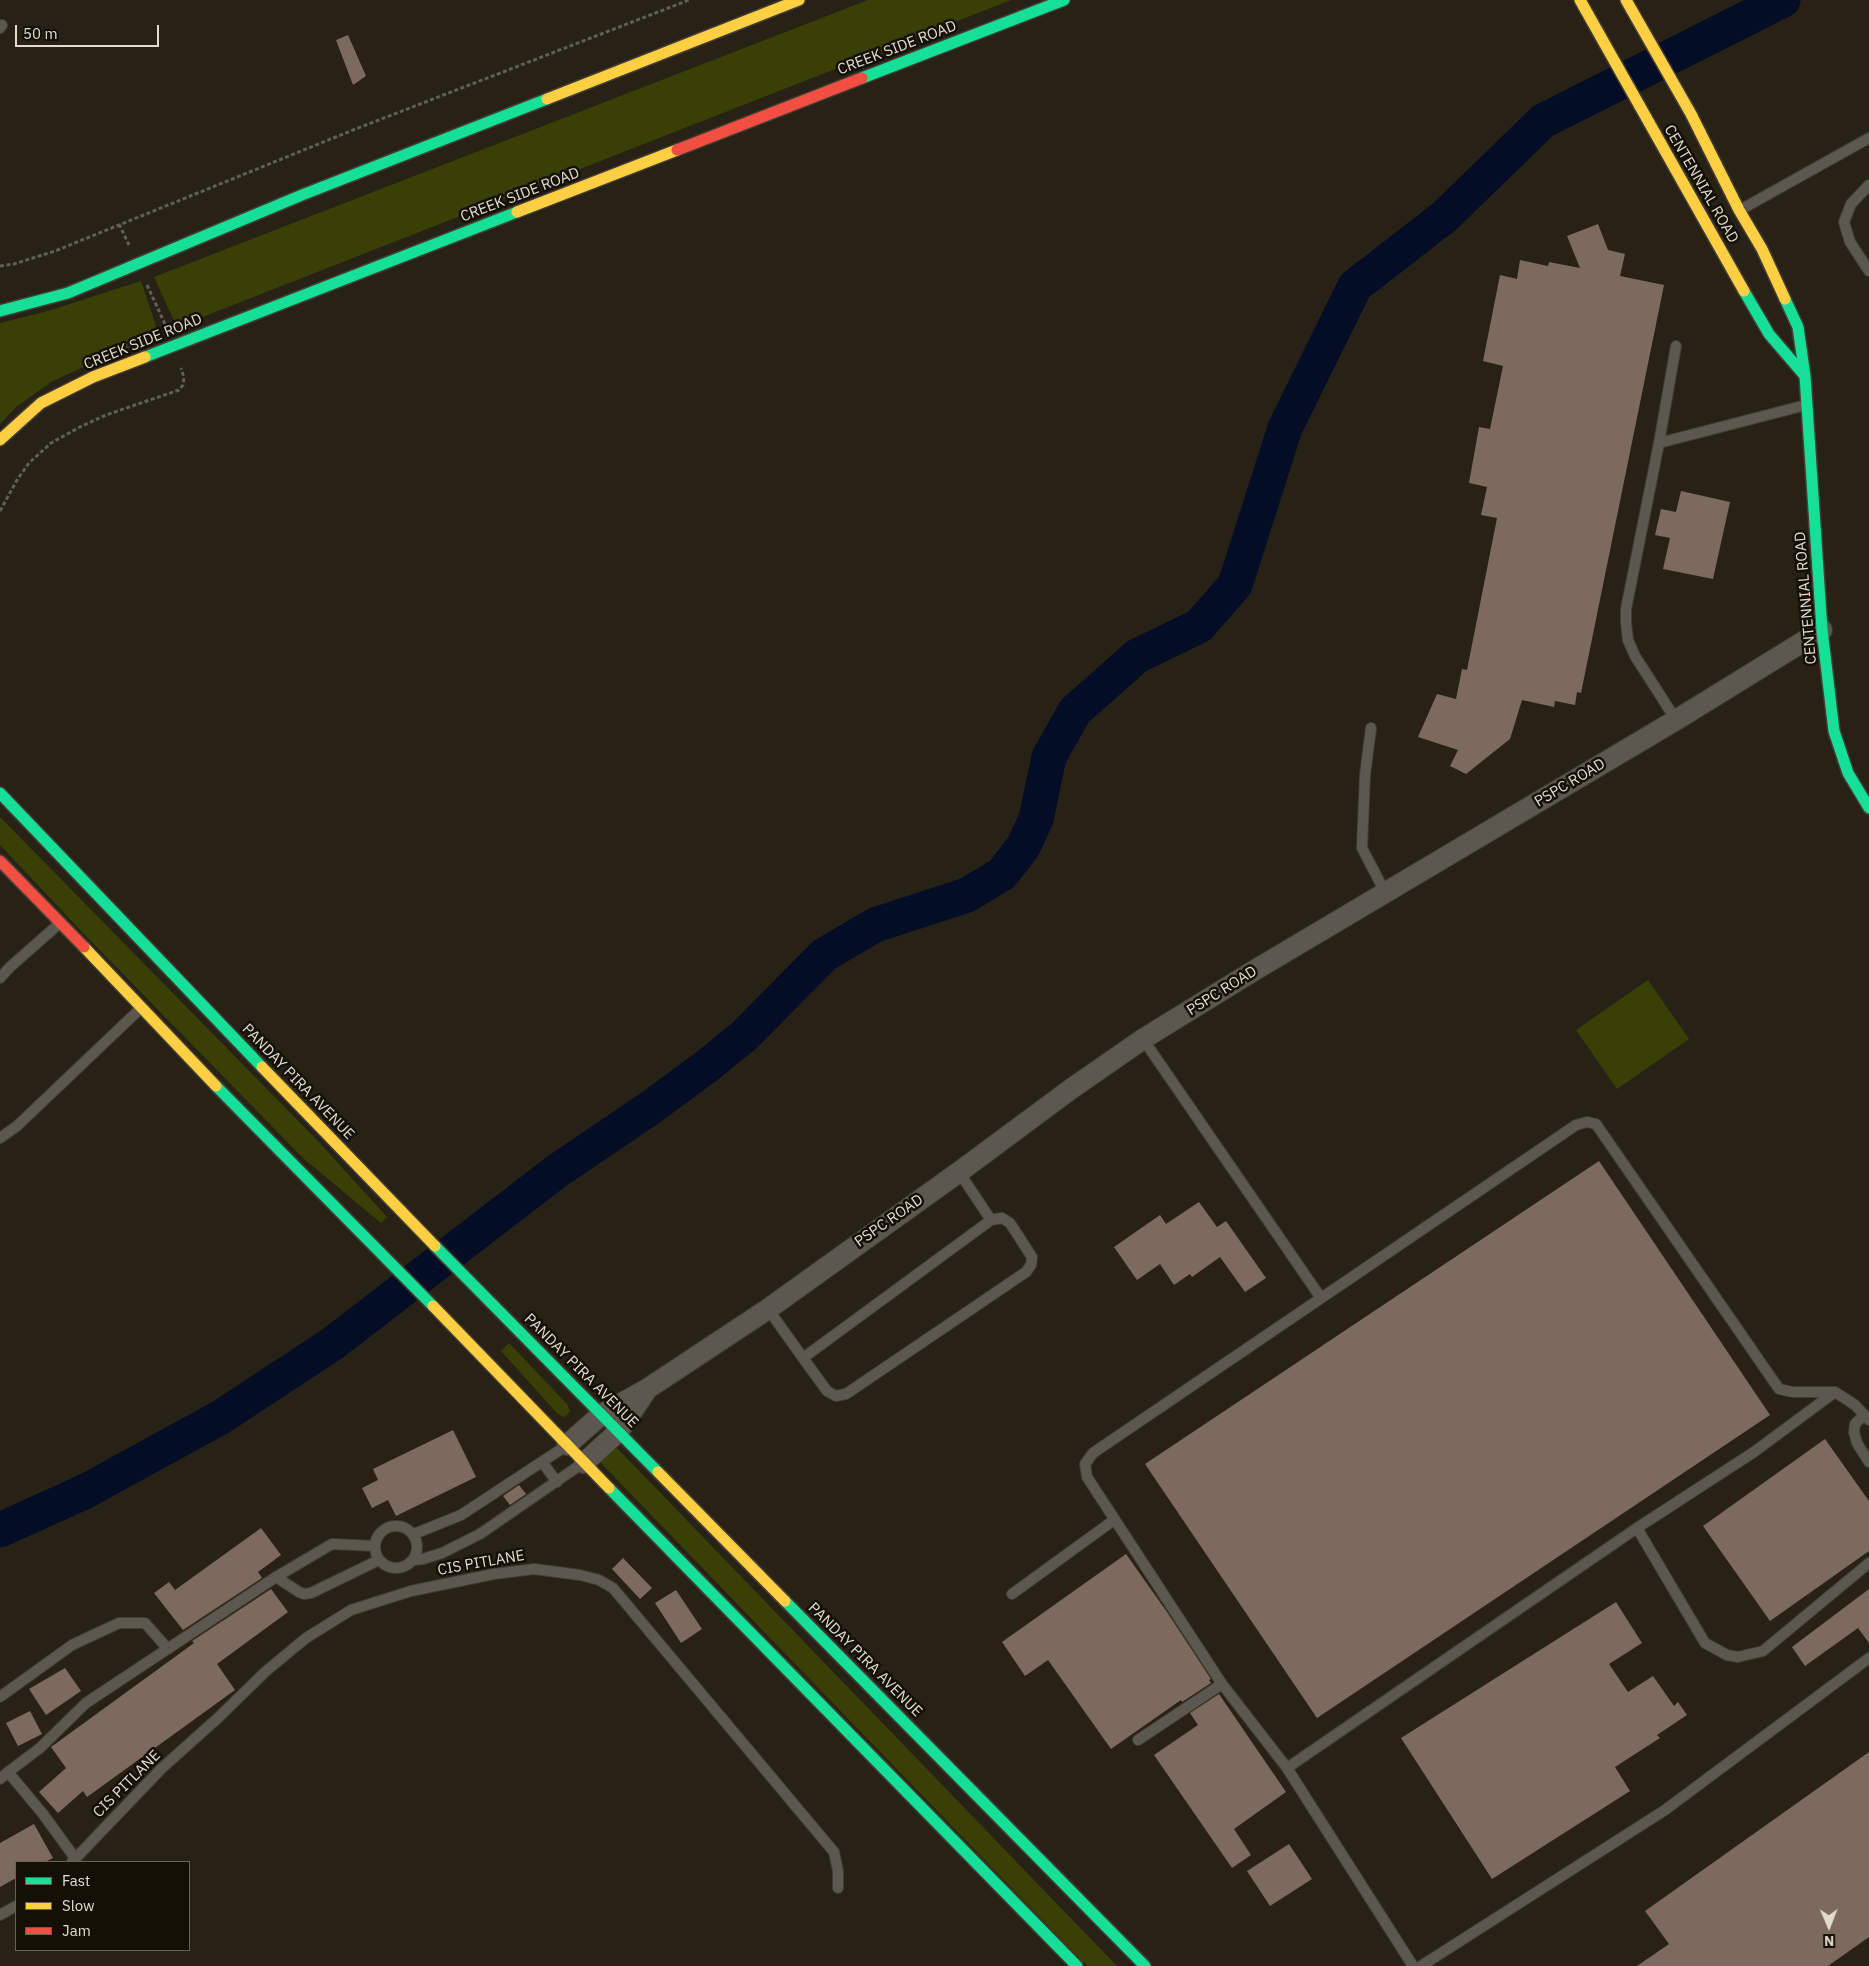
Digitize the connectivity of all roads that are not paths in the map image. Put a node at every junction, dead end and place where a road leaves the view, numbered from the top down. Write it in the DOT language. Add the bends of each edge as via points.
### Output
graph roads {
  1 [pos="799,0"];
  2 [pos="1064,0"];
  3 [pos="1580,0"];
  4 [pos="1626,0"];
  5 [pos="1869,138"];
  6 [pos="1869,185"];
  7 [pos="1739,210"];
  8 [pos="1869,271"];
  9 [pos="0,311"];
  10 [pos="1676,346"];
  11 [pos="1805,376"];
  12 [pos="1807,405"];
  13 [pos="0,440"];
  14 [pos="1659,443"];
  15 [pos="1822,630"];
  16 [pos="1676,720"];
  17 [pos="1370,728"];
  18 [pos="0,793"];
  19 [pos="1869,808"];
  20 [pos="0,861"];
  21 [pos="1386,894"];
  22 [pos="60,922"];
  23 [pos="0,978"];
  24 [pos="141,1008"];
  25 [pos="1143,1039"];
  26 [pos="0,1138"];
  27 [pos="959,1172"];
  28 [pos="991,1220"];
  29 [pos="1321,1298"];
  30 [pos="768,1309"];
  31 [pos="803,1358"];
  32 [pos="647,1389"];
  33 [pos="1834,1392"];
  34 [pos="602,1414"];
  35 [pos="1867,1418"];
  36 [pos="619,1431"];
  37 [pos="567,1446"];
  38 [pos="542,1462"];
  39 [pos="1869,1462"];
  40 [pos="584,1463"];
  41 [pos="557,1482"];
  42 [pos="1114,1520"];
  43 [pos="1637,1528"];
  44 [pos="414,1534"];
  45 [pos="375,1546"];
  46 [pos="379,1560"];
  47 [pos="414,1560"];
  48 [pos="1869,1563"];
  49 [pos="276,1577"];
  50 [pos="1012,1594"];
  51 [pos="168,1649"];
  52 [pos="1869,1658"];
  53 [pos="1222,1684"];
  54 [pos="0,1697"];
  55 [pos="1138,1740"];
  56 [pos="1287,1768"];
  57 [pos="8,1772"];
  58 [pos="0,1779"];
  59 [pos="73,1860"];
  60 [pos="838,1888"];
  61 [pos="15,1907"];
  62 [pos="0,1915"];
  63 [pos="1077,1966"];
  64 [pos="1145,1966"];
  65 [pos="1413,1966"];
  66 [pos="1421,1966"];
  1 -- 9 [label="main road" via="302,195 68,293"];
  2 -- 13 [label="main road, CREEK SIDE ROAD" via="93,377 41,402"];
  3 -- 11 [label="main road, CENTENNIAL ROAD" via="1769,334"];
  4 -- 7 [label="main road, CENTENNIAL ROAD" via="1691,114"];
  5 -- 7 [label="lane"];
  6 -- 8 [label="lane" via="1851,204 1844,222 1850,242"];
  7 -- 11 [label="main road, CENTENNIAL ROAD" via="1762,249 1798,327"];
  10 -- 14 [label="lane"];
  11 -- 12 [label="main road, CENTENNIAL ROAD"];
  12 -- 14 [label="lane"];
  12 -- 15 [label="main road, CENTENNIAL ROAD"];
  14 -- 16 [label="lane" via="1626,609 1626,623 1628,640 1635,656"];
  15 -- 16 [label="street, PSPC ROAD"];
  15 -- 19 [label="main road, CENTENNIAL ROAD" via="1834,731 1848,773"];
  16 -- 21 [label="street, PSPC ROAD"];
  17 -- 21 [label="lane" via="1362,848"];
  18 -- 34 [label="main road, PANDAY PIRA AVENUE" via="386,1195"];
  20 -- 22 [label="main road"];
  21 -- 25 [label="street, PSPC ROAD"];
  22 -- 23 [label="lane"];
  22 -- 24 [label="main road"];
  24 -- 26 [label="lane" via="17,1126"];
  24 -- 37 [label="main road" via="360,1229"];
  25 -- 27 [label="street, PSPC ROAD"];
  25 -- 29 [label="lane"];
  27 -- 28 [label="lane"];
  27 -- 30 [label="street, PSPC ROAD"];
  28 -- 31 [label="lane"];
  28 -- 31 [label="lane" via="1002,1218 1010,1223 1032,1257 1026,1272 846,1394 836,1396 827,1391"];
  29 -- 33 [label="lane" via="1547,1144 1587,1122 1596,1124 1779,1389"];
  29 -- 42 [label="lane" via="1093,1453 1085,1464 1087,1477"];
  30 -- 31 [label="lane"];
  30 -- 32 [label="street, PSPC ROAD"];
  32 -- 34 [label="street, PSPC ROAD"];
  32 -- 36 [label="street, PSPC ROAD"];
  33 -- 35 [label="lane"];
  33 -- 43 [label="lane" via="1754,1452"];
  34 -- 36 [label="main road, PANDAY PIRA AVENUE"];
  34 -- 37 [label="street, PSPC ROAD"];
  35 -- 39 [label="lane" via="1855,1424 1854,1432"];
  36 -- 40 [label="street, PSPC ROAD"];
  36 -- 64 [label="main road, PANDAY PIRA AVENUE"];
  37 -- 38 [label="lane"];
  37 -- 40 [label="main road"];
  38 -- 41 [label="lane"];
  38 -- 44 [label="lane" via="461,1515"];
  40 -- 41 [label="lane"];
  40 -- 63 [label="main road"];
  41 -- 47 [label="lane" via="480,1534 442,1552"];
  42 -- 50 [label="lane"];
  42 -- 53 [label="lane"];
  43 -- 48 [label="lane" via="1705,1643 1738,1657 1763,1651"];
  43 -- 56 [label="lane"];
  44 -- 45 [label="lane" via="401,1526 394,1526 380,1532"];
  44 -- 47 [label="lane" via="418,1542"];
  45 -- 46 [label="lane"];
  45 -- 49 [label="lane" via="332,1544"];
  46 -- 47 [label="lane" via="397,1569"];
  46 -- 49 [label="lane" via="311,1593 299,1592"];
  49 -- 51 [label="lane"];
  51 -- 54 [label="lane" via="145,1623 119,1622 72,1645"];
  51 -- 57 [label="lane" via="86,1703 40,1748"];
  52 -- 66 [label="lane" via="1665,1810"];
  53 -- 55 [label="lane"];
  53 -- 56 [label="lane"];
  56 -- 65 [label="lane"];
  57 -- 58 [label="lane"];
  57 -- 59 [label="lane" via="43,1814"];
  59 -- 60 [label="lane, CIS PITLANE" via="162,1768 306,1638 351,1610 411,1591 534,1569 580,1575 613,1588 834,1852"];
  61 -- 62 [label="lane"];
}
